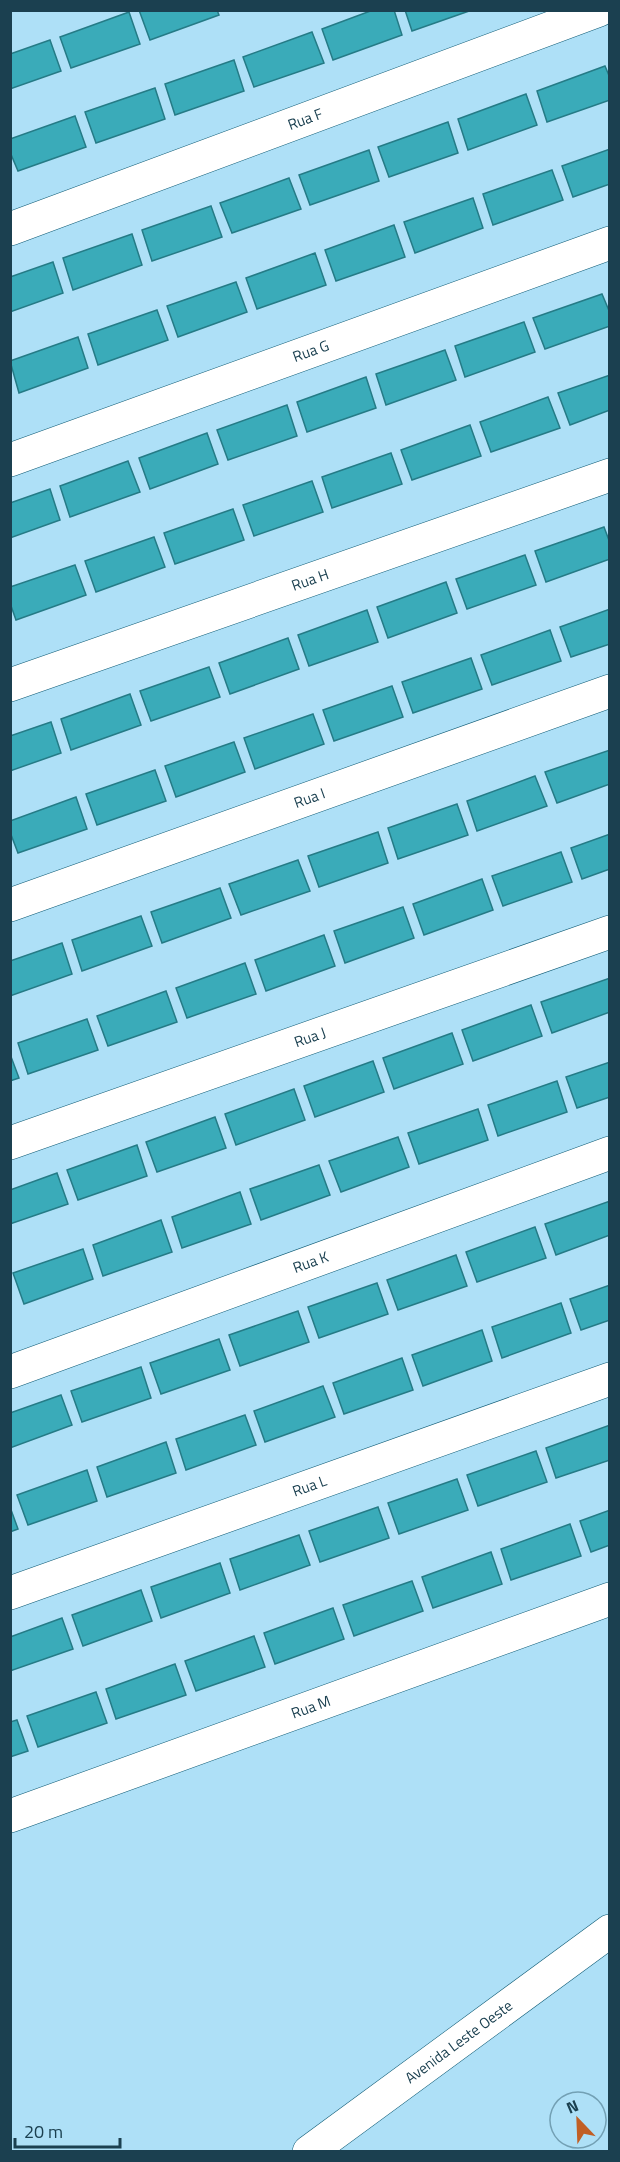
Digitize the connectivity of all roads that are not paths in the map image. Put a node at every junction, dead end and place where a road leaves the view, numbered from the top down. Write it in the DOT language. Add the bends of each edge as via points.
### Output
graph roads {
  1 [pos="599,10"];
  2 [pos="10,229"];
  3 [pos="609,243"];
  4 [pos="10,460"];
  5 [pos="609,475"];
  6 [pos="10,685"];
  7 [pos="609,691"];
  8 [pos="10,905"];
  9 [pos="609,932"];
  10 [pos="10,1143"];
  11 [pos="609,1153"];
  12 [pos="10,1372"];
  13 [pos="609,1379"];
  14 [pos="10,1593"];
  15 [pos="609,1599"];
  16 [pos="10,1816"];
  17 [pos="609,1931"];
  18 [pos="309,2151"];
  1 -- 2 [label="street, Rua F"];
  3 -- 4 [label="street, Rua G"];
  5 -- 6 [label="street, Rua H"];
  7 -- 8 [label="street, Rua I"];
  9 -- 10 [label="street, Rua J"];
  11 -- 12 [label="street, Rua K"];
  13 -- 14 [label="street, Rua L"];
  15 -- 16 [label="street, Rua M"];
  17 -- 18 [label="street, Avenida Leste Oeste"];
}
